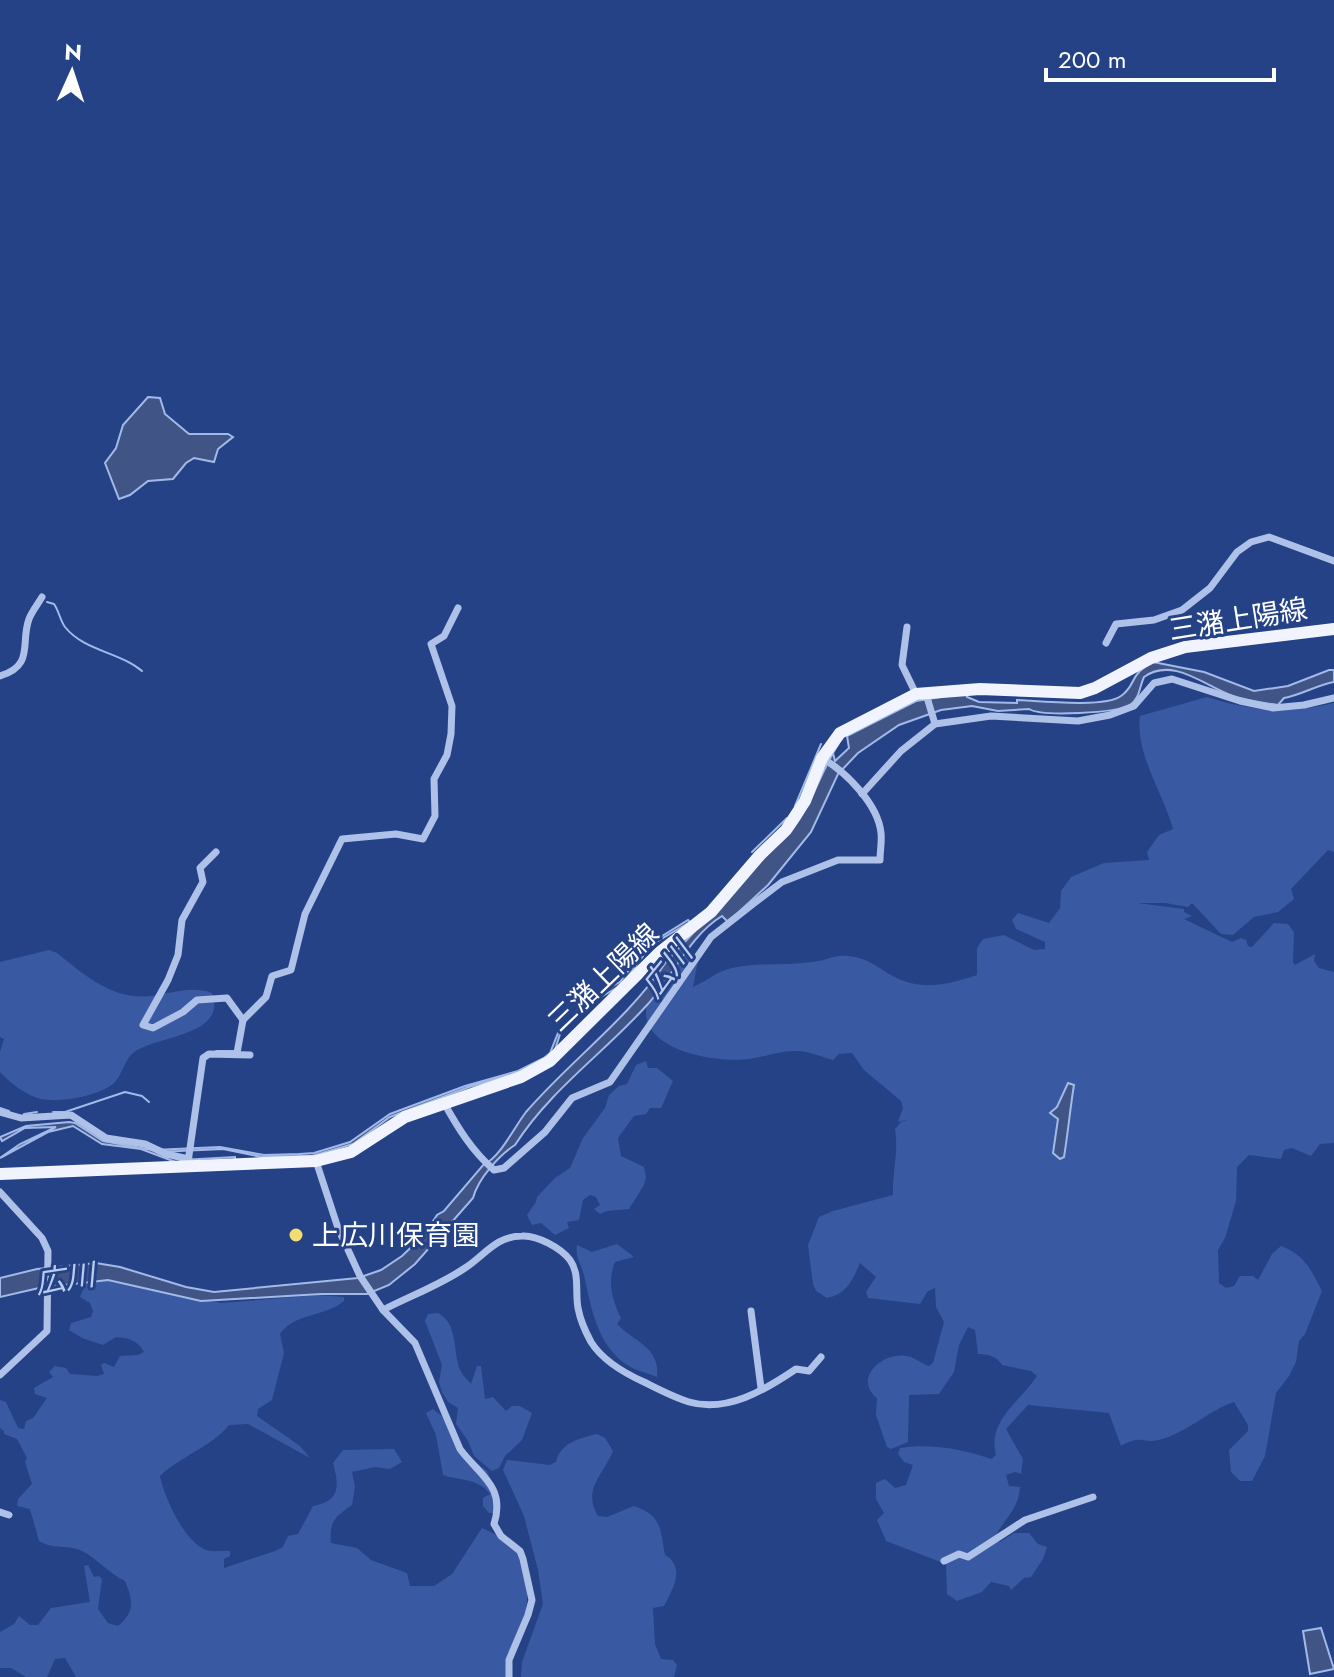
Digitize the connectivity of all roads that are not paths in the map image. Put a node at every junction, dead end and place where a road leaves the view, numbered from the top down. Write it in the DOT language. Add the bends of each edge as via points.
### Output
graph roads {
  1 [pos="1334,561"];
  2 [pos="42,597"];
  3 [pos="458,608"];
  4 [pos="907,627"];
  5 [pos="1334,629"];
  6 [pos="1106,643"];
  7 [pos="0,676"];
  8 [pos="923,696"];
  9 [pos="1334,698"];
  10 [pos="933,720"];
  11 [pos="825,760"];
  12 [pos="862,794"];
  13 [pos="216,852"];
  14 [pos="243,1020"];
  15 [pos="237,1053"];
  16 [pos="250,1055"];
  17 [pos="444,1103"];
  18 [pos="0,1112"];
  19 [pos="189,1157"];
  20 [pos="316,1161"];
  21 [pos="0,1174"];
  22 [pos="0,1192"];
  23 [pos="383,1310"];
  24 [pos="751,1311"];
  25 [pos="821,1357"];
  26 [pos="0,1375"];
  27 [pos="761,1388"];
  28 [pos="1093,1497"];
  29 [pos="0,1512"];
  30 [pos="9,1515"];
  31 [pos="944,1561"];
  32 [pos="509,1677"];
  1 -- 6 [label="street" via="1269,537 1251,542 1182,610 1116,624"];
  2 -- 7 [label="street" via="28,620 27,649 19,665"];
  3 -- 14 [label="street" via="444,636 431,644 452,706 450,747 434,779 435,816 423,839 396,834 342,839 305,914 291,970 272,976 266,997"];
  4 -- 8 [label="street" via="902,665"];
  5 -- 8 [label="main road, 三潴上陽線" via="1185,647 1080,693 980,689"];
  8 -- 10 [label="street"];
  8 -- 11 [label="main road, 三潴上陽線" via="840,733"];
  9 -- 10 [label="street" via="1273,708 1172,679 1154,683 1134,706 1078,721 991,716"];
  10 -- 12 [label="street"];
  11 -- 12 [label="street" via="844,772"];
  11 -- 17 [label="main road, 三潴上陽線" via="786,830 711,912 660,952 559,1053 521,1077"];
  12 -- 17 [label="street" via="878,822 880,860 838,860 782,882 711,937 610,1082 572,1098 545,1132 504,1168 494,1170 484,1162"];
  13 -- 14 [label="street" via="200,868 203,882 182,920 178,955 143,1025 153,1028 209,998 227,998"];
  14 -- 15 [label="street"];
  15 -- 16 [label="street"];
  15 -- 19 [label="street" via="203,1058"];
  17 -- 20 [label="main road, 三潴上陽線" via="405,1117 351,1152"];
  18 -- 19 [label="street" via="21,1118 71,1115 106,1138"];
  19 -- 20 [label="main road, 三潴上陽線"];
  19 -- 21 [label="main road, 三潴上陽線"];
  20 -- 23 [label="street" via="338,1228"];
  22 -- 26 [label="street" via="42,1238 49,1266 47,1331"];
  23 -- 27 [label="street" via="465,1268 505,1237 526,1235 570,1260 582,1323 592,1344 625,1374 703,1405 732,1402"];
  23 -- 32 [label="street" via="415,1343 460,1449 495,1492 494,1524 523,1559 532,1600 509,1660"];
  24 -- 27 [label="street"];
  25 -- 27 [label="street" via="809,1371 796,1369"];
  28 -- 31 [label="street" via="1034,1516 968,1557 959,1554"];
  29 -- 30 [label="street"];
}
